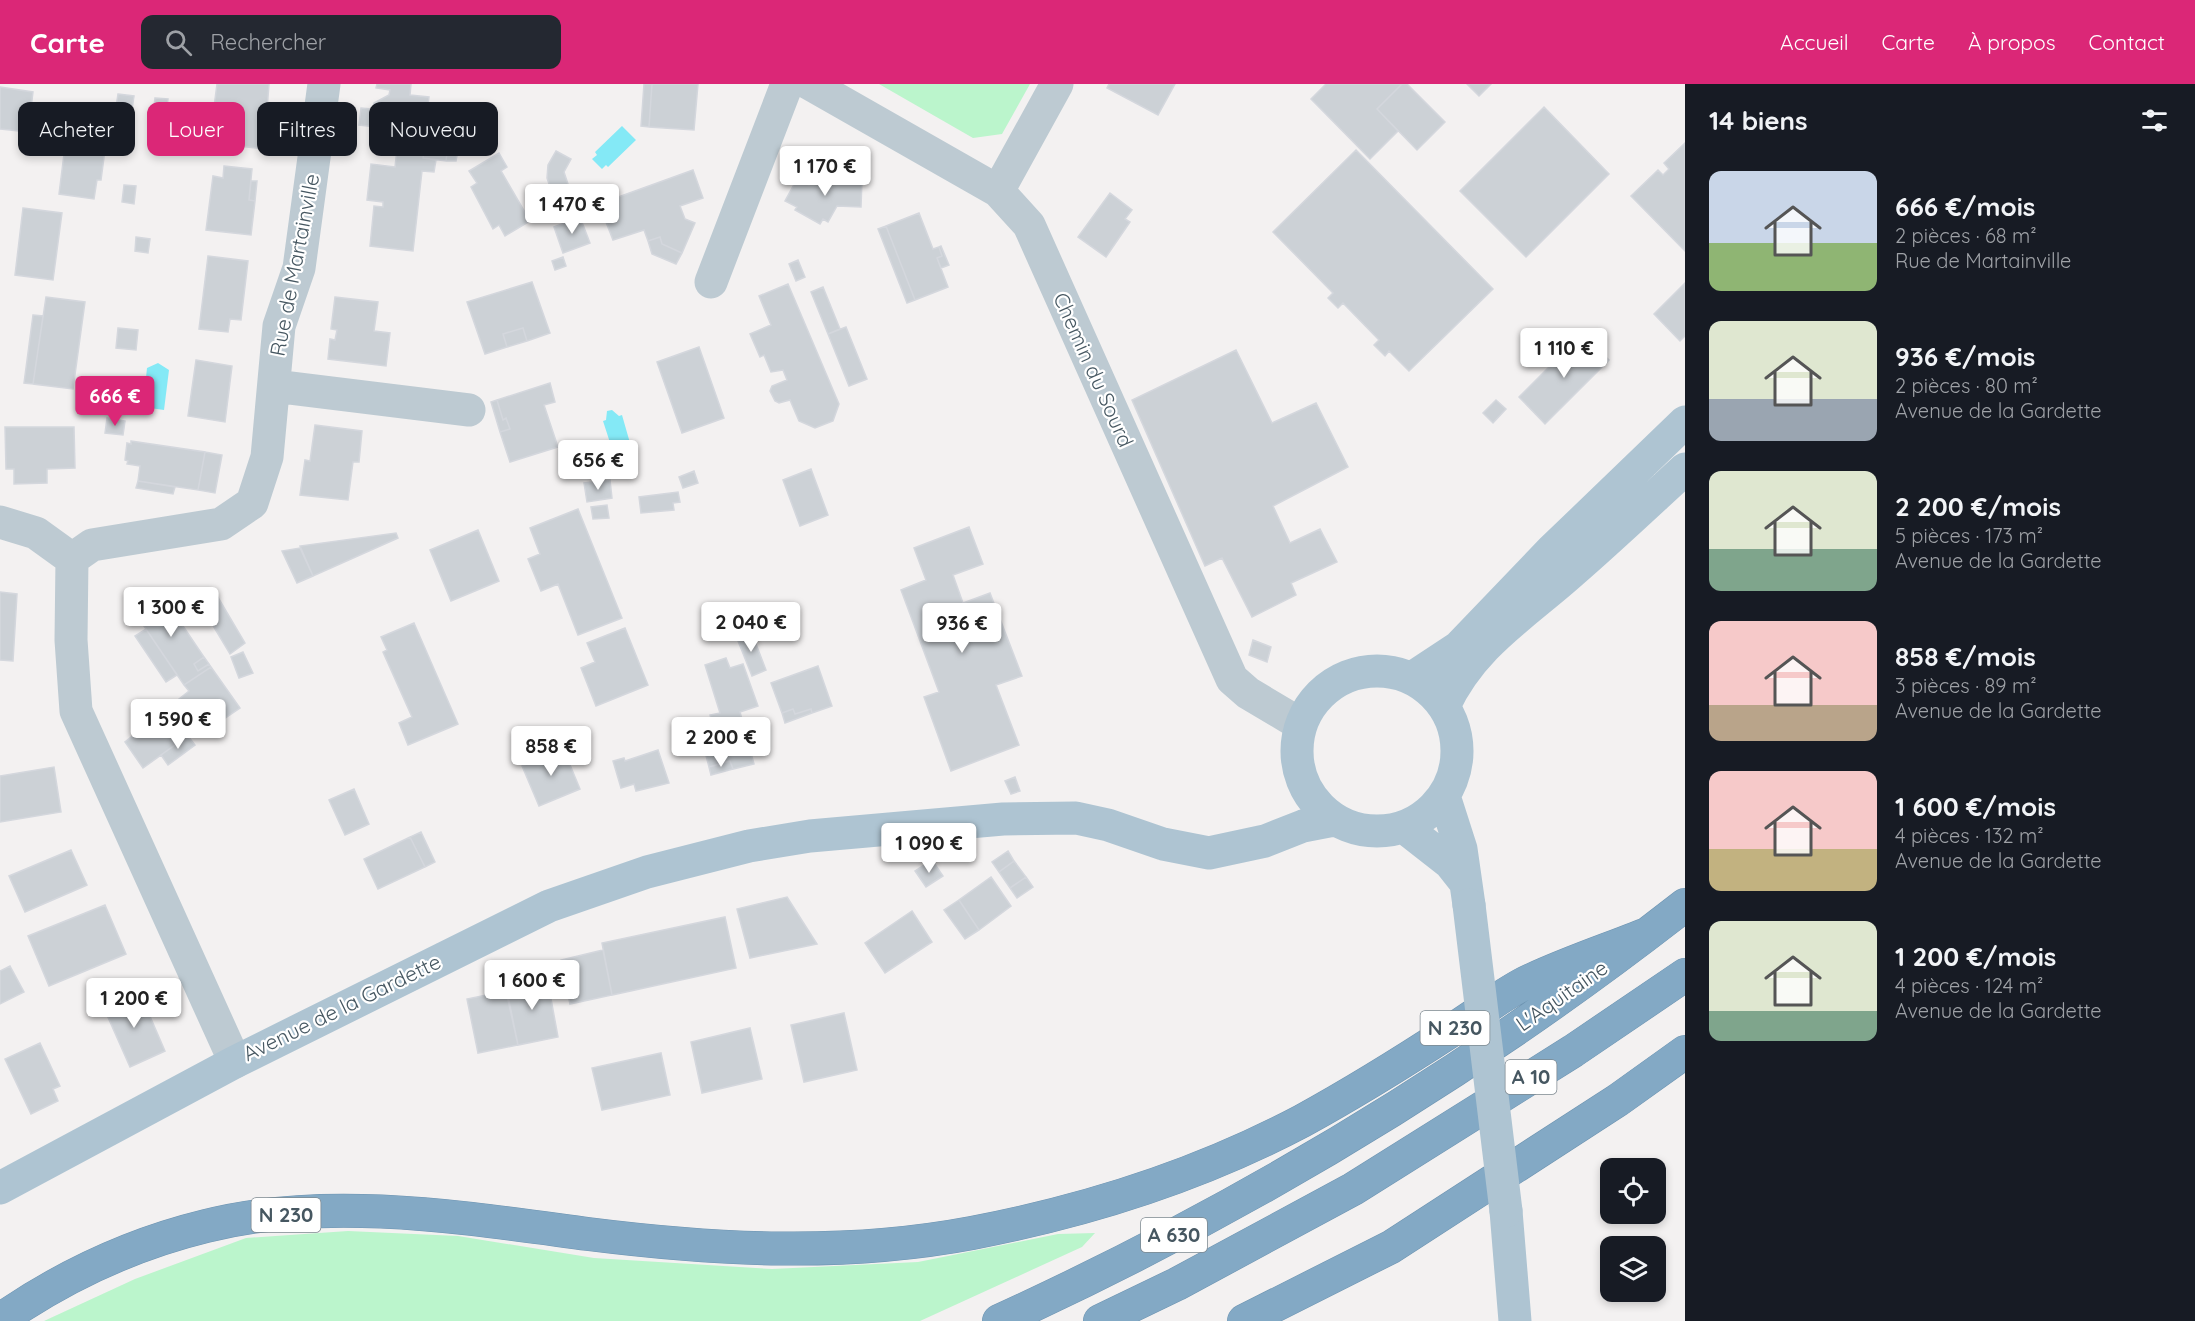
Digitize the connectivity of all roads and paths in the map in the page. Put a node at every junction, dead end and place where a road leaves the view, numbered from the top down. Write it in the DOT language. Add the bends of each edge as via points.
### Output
graph roads {
  1 [pos="324,84"];
  2 [pos="787,84"];
  3 [pos="810,84"];
  4 [pos="1057,84"];
  5 [pos="998,191"];
  6 [pos="711,282"];
  7 [pos="274,386"];
  8 [pos="469,410"];
  9 [pos="1685,422"];
  10 [pos="1685,469"];
  11 [pos="0,522"];
  12 [pos="72,559"];
  13 [pos="1412,678"];
  14 [pos="1444,706"];
  15 [pos="1300,724"];
  16 [pos="1306,792"];
  17 [pos="1444,796"];
  18 [pos="1334,820"];
  19 [pos="1404,827"];
  20 [pos="1265,840"];
  21 [pos="1467,893"];
  22 [pos="1685,905"];
  23 [pos="1647,934"];
  24 [pos="1685,975"];
  25 [pos="1685,1052"];
  26 [pos="235,1062"];
  27 [pos="1344,1139"];
  28 [pos="1375,1175"];
  29 [pos="0,1188"];
  30 [pos="0,1320"];
  31 [pos="999,1321"];
  32 [pos="1100,1321"];
  33 [pos="1244,1321"];
  34 [pos="1515,1321"];
  1 -- 7 [label="street, Rue de Martainville" via="299,268 279,326"];
  2 -- 6 [label="street"];
  3 -- 5 [label="street, Chemin du Sourd"];
  4 -- 5 [label="street"];
  5 -- 15 [label="street, Chemin du Sourd" via="1029,225 1232,679"];
  7 -- 8 [label="street"];
  7 -- 12 [label="street, Rue de Martainville" via="267,457 252,503 221,524 92,545"];
  9 -- 13 [label="main road" via="1551,551 1459,647"];
  10 -- 14 [label="main road" via="1571,573 1505,626 1466,669"];
  11 -- 12 [label="street" via="36,533"];
  12 -- 26 [label="street" via="71,640 76,711"];
  13 -- 14 [label="main road"];
  13 -- 15 [label="main road" via="1386,671 1359,672 1334,683 1313,700"];
  14 -- 17 [label="main road" via="1454,728 1458,751 1454,774"];
  15 -- 16 [label="main road" via="1298,770"];
  16 -- 18 [label="main road"];
  16 -- 20 [label="main road" via="1283,825"];
  17 -- 19 [label="main road" via="1433,809"];
  17 -- 21 [label="main road" via="1457,834"];
  18 -- 19 [label="main road" via="1356,829 1380,832"];
  18 -- 20 [label="main road, Avenue de la Gardette"];
  19 -- 21 [label="main road" via="1450,863"];
  20 -- 26 [label="main road, Avenue de la Gardette" via="1209,853 1163,844 1076,818 944,824 810,836 749,846 647,872 549,906"];
  21 -- 34 [label="main road, bridge" via="1506,1211"];
  22 -- 23 [label="highway, L'Aquitaine / A 10"];
  23 -- 27 [label="highway, L'Aquitaine / A 10" via="1540,1013"];
  23 -- 30 [label="highway, N 230" via="1525,984 1403,1061 1269,1137 1114,1200 1032,1221 914,1242 753,1249 418,1214 275,1215 206,1225 124,1253 46,1288"];
  24 -- 28 [label="highway, A 10" via="1573,1051"];
  25 -- 33 [label="highway" via="1391,1247"];
  26 -- 29 [label="main road, Avenue de la Gardette"];
  27 -- 31 [label="highway, A 630" via="1232,1204"];
  28 -- 32 [label="highway, A 630" via="1177,1284"];
}
